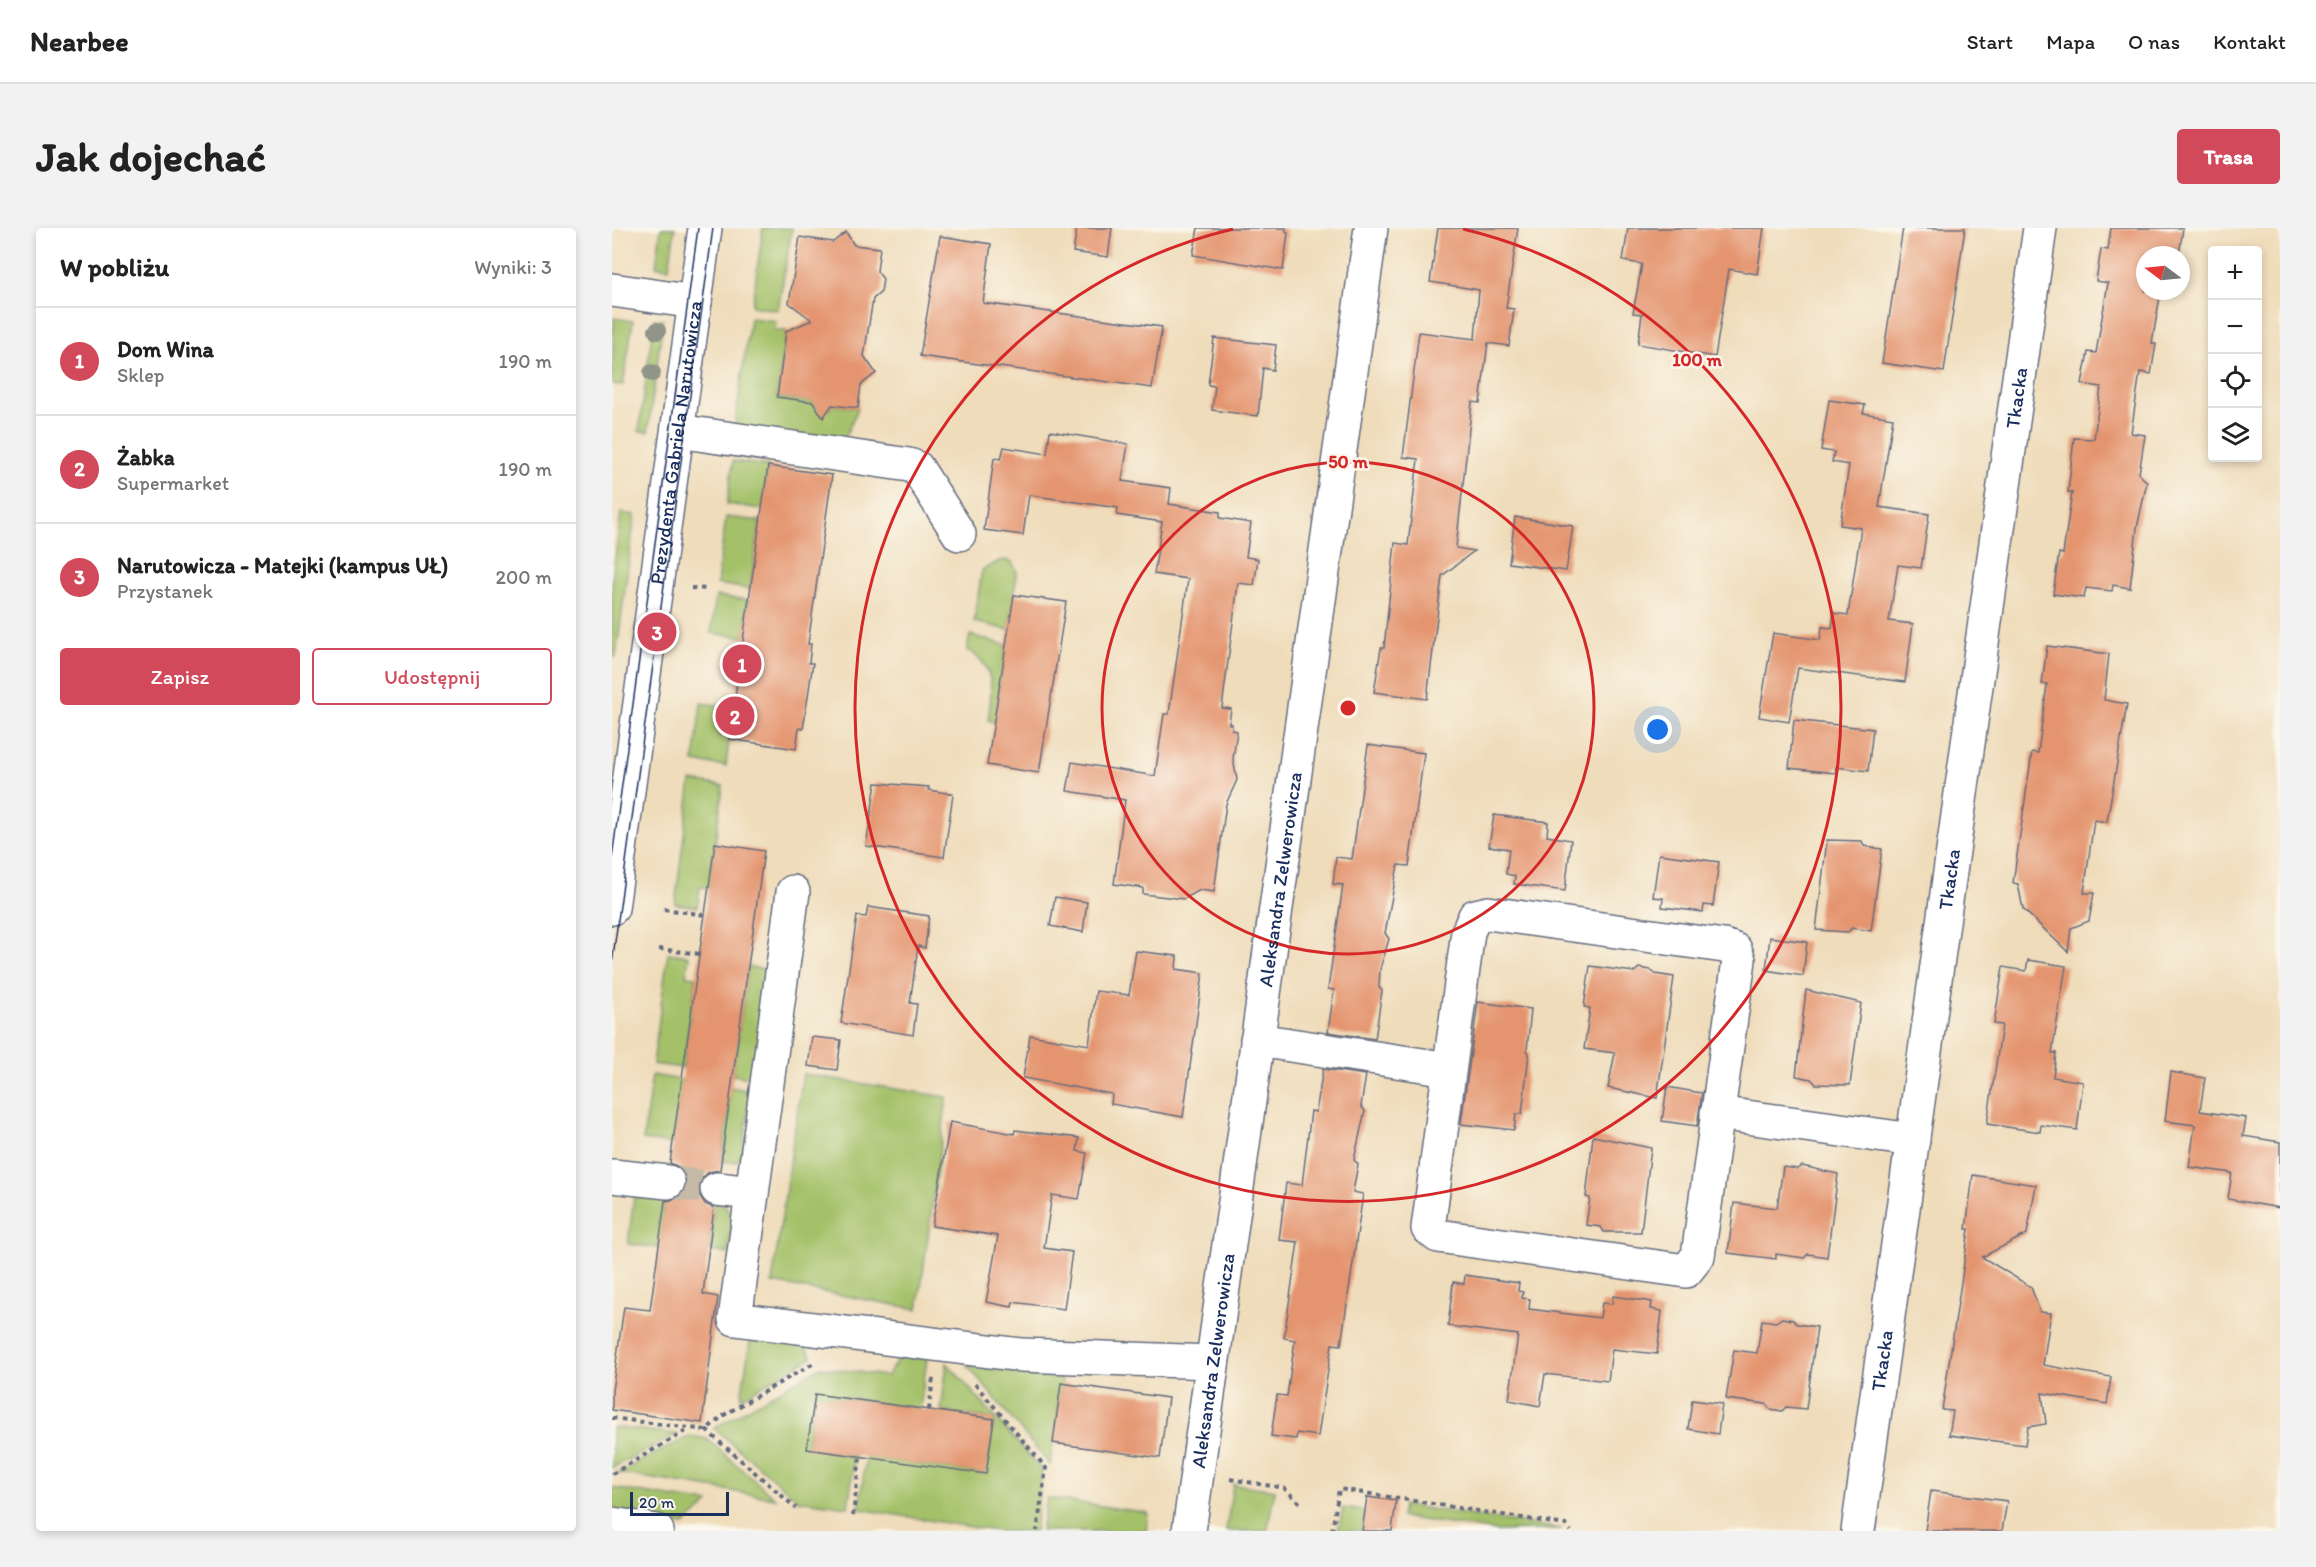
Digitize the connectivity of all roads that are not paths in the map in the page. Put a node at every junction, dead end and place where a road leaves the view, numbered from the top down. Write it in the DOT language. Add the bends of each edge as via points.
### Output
graph roads {
  1 [pos="705,228"];
  2 [pos="1371,228"];
  3 [pos="2040,228"];
  4 [pos="612,290"];
  5 [pos="695,302"];
  6 [pos="678,431"];
  7 [pos="959,534"];
  8 [pos="793,892"];
  9 [pos="612,908"];
  10 [pos="1257,1040"];
  11 [pos="1449,1069"];
  12 [pos="1717,1113"];
  13 [pos="1913,1140"];
  14 [pos="612,1176"];
  15 [pos="668,1182"];
  16 [pos="717,1189"];
  17 [pos="752,1193"];
  18 [pos="1212,1362"];
  19 [pos="612,1524"];
  20 [pos="657,1531"];
  21 [pos="1189,1531"];
  22 [pos="1858,1531"];
  1 -- 5 [label="street, Prezydenta Gabriela Narutowicza"];
  2 -- 10 [label="street, Aleksandra Zelwerowicza"];
  3 -- 13 [label="street, Tkacka"];
  4 -- 5 [label="street"];
  5 -- 6 [label="street, Prezydenta Gabriela Narutowicza"];
  6 -- 7 [label="street" via="909,465 917,468"];
  6 -- 9 [label="street, Prezydenta Gabriela Narutowicza"];
  8 -- 17 [label="street"];
  10 -- 11 [label="street"];
  10 -- 18 [label="street, Aleksandra Zelwerowicza"];
  11 -- 12 [label="street" via="1468,932 1475,916 1488,913 1724,946 1735,950 1739,960"];
  11 -- 12 [label="street" via="1428,1220 1428,1228 1438,1236 1686,1271 1698,1256"];
  12 -- 13 [label="street"];
  13 -- 22 [label="street, Tkacka"];
  14 -- 15 [label="street"];
  16 -- 17 [label="street"];
  17 -- 18 [label="street" via="735,1319 1021,1355"];
  18 -- 21 [label="street, Aleksandra Zelwerowicza"];
  19 -- 20 [label="street"];
}
